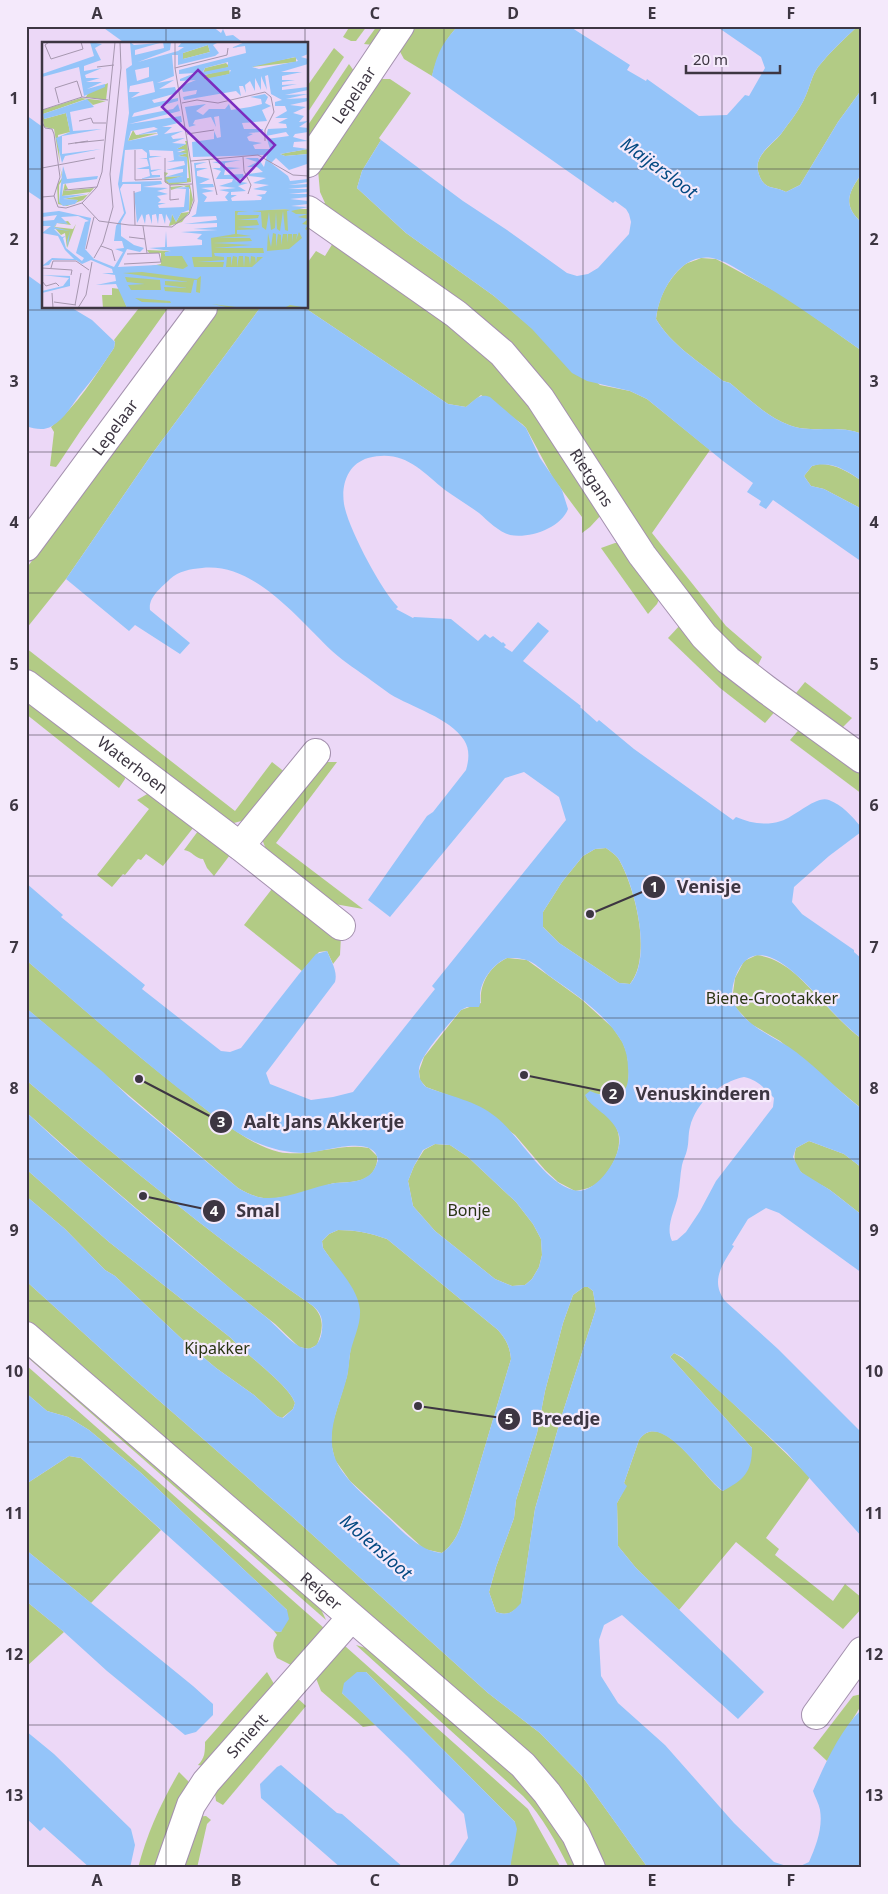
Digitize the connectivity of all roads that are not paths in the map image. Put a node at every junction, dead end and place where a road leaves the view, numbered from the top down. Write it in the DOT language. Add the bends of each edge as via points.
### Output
graph roads {
  1 [pos="400,26"];
  2 [pos="309,162"];
  3 [pos="309,211"];
  4 [pos="202,309"];
  5 [pos="26,547"];
  6 [pos="26,684"];
  7 [pos="316,753"];
  8 [pos="862,759"];
  9 [pos="240,846"];
  10 [pos="341,926"];
  11 [pos="26,1336"];
  12 [pos="351,1618"];
  13 [pos="862,1651"];
  14 [pos="816,1715"];
  15 [pos="169,1868"];
  16 [pos="591,1868"];
  1 -- 2 [label="street, Lepelaar"];
  3 -- 8 [label="street, Rietgans" via="456,314 502,353 540,398 642,555 704,636 728,660"];
  4 -- 5 [label="street, Lepelaar"];
  6 -- 9 [label="street, Waterhoen"];
  7 -- 9 [label="street"];
  9 -- 10 [label="street, Waterhoen"];
  11 -- 12 [label="street, Reiger"];
  12 -- 15 [label="street, Smient" via="206,1782 191,1805"];
  12 -- 16 [label="street, Reiger" via="523,1765 576,1835"];
  13 -- 14 [label="street"];
}
